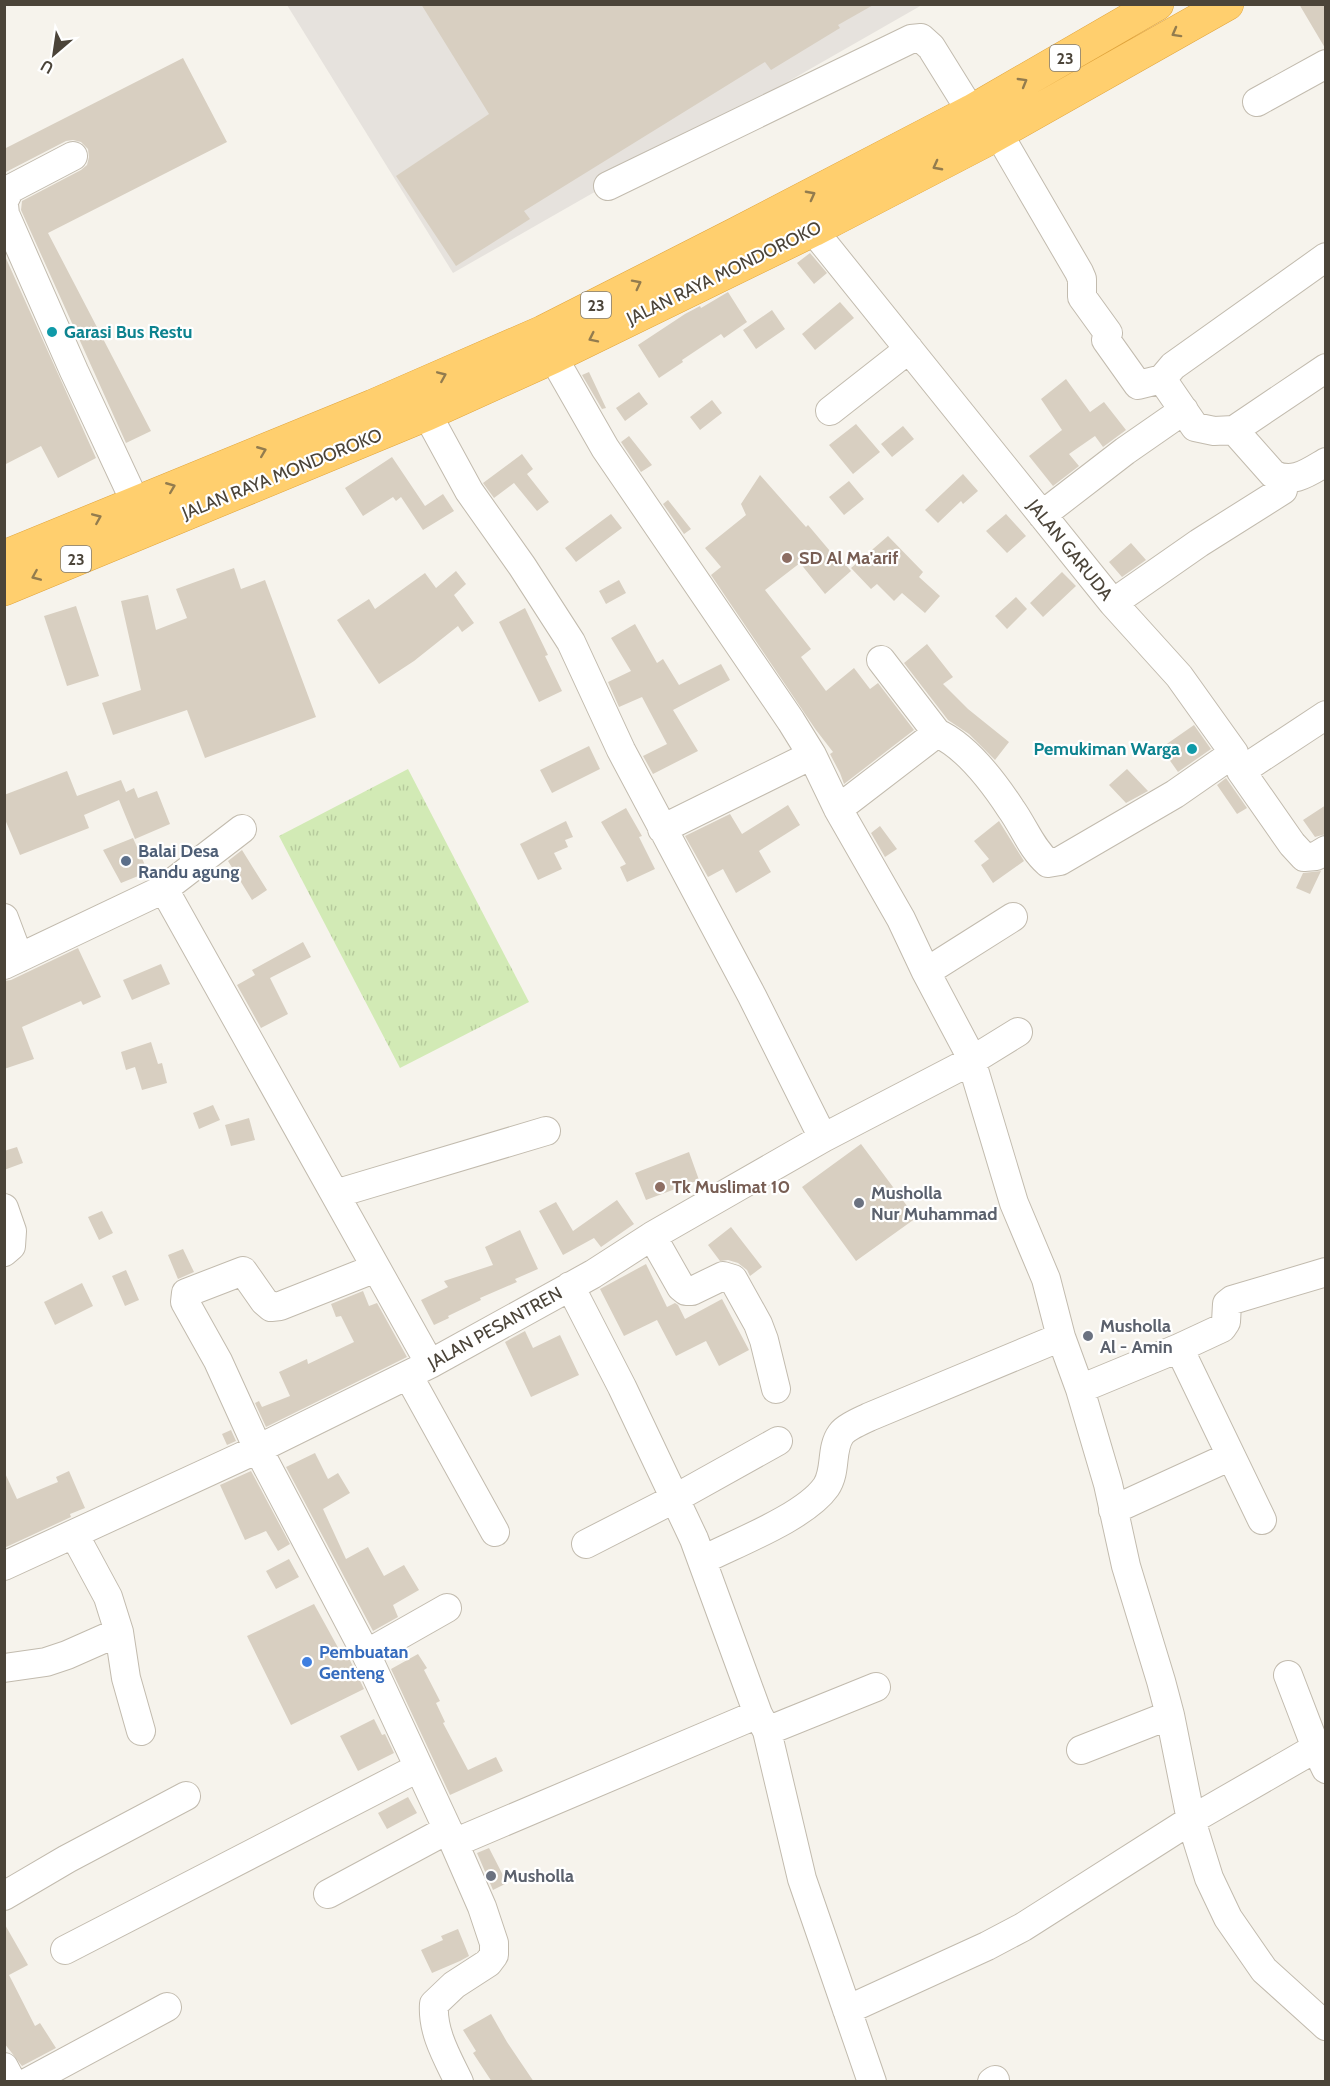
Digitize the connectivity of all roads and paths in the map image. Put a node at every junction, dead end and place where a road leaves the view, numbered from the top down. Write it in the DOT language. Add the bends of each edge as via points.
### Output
graph roads {
  1 [pos="1157,4"];
  2 [pos="1227,4"];
  3 [pos="1326,64"];
  4 [pos="1257,102"];
  5 [pos="972,111"];
  6 [pos="993,136"];
  7 [pos="73,156"];
  8 [pos="608,186"];
  9 [pos="4,203"];
  10 [pos="813,230"];
  11 [pos="1325,258"];
  12 [pos="909,349"];
  13 [pos="553,357"];
  14 [pos="1326,368"];
  15 [pos="1167,373"];
  16 [pos="830,411"];
  17 [pos="1184,411"];
  18 [pos="427,414"];
  19 [pos="1234,430"];
  20 [pos="1326,462"];
  21 [pos="1283,490"];
  22 [pos="1042,515"];
  23 [pos="142,516"];
  24 [pos="4,557"];
  25 [pos="4,589"];
  26 [pos="1113,603"];
  27 [pos="881,660"];
  28 [pos="1326,715"];
  29 [pos="937,733"];
  30 [pos="812,755"];
  31 [pos="1238,762"];
  32 [pos="838,809"];
  33 [pos="662,829"];
  34 [pos="242,830"];
  35 [pos="1326,850"];
  36 [pos="164,889"];
  37 [pos="1013,917"];
  38 [pos="4,918"];
  39 [pos="12,962"];
  40 [pos="926,972"];
  41 [pos="1018,1032"];
  42 [pos="966,1049"];
  43 [pos="816,1123"];
  44 [pos="546,1131"];
  45 [pos="335,1194"];
  46 [pos="4,1208"];
  47 [pos="652,1236"];
  48 [pos="4,1252"];
  49 [pos="376,1268"];
  50 [pos="1326,1272"];
  51 [pos="570,1286"];
  52 [pos="1061,1337"];
  53 [pos="1179,1348"];
  54 [pos="419,1370"];
  55 [pos="776,1389"];
  56 [pos="1080,1389"];
  57 [pos="778,1441"];
  58 [pos="258,1449"];
  59 [pos="1231,1456"];
  60 [pos="674,1499"];
  61 [pos="1113,1510"];
  62 [pos="1262,1520"];
  63 [pos="495,1532"];
  64 [pos="74,1534"];
  65 [pos="586,1545"];
  66 [pos="702,1560"];
  67 [pos="4,1566"];
  68 [pos="447,1608"];
  69 [pos="119,1632"];
  70 [pos="366,1654"];
  71 [pos="4,1668"];
  72 [pos="1288,1675"];
  73 [pos="876,1687"];
  74 [pos="1170,1715"];
  75 [pos="762,1723"];
  76 [pos="141,1731"];
  77 [pos="1081,1750"];
  78 [pos="1321,1759"];
  79 [pos="418,1768"];
  80 [pos="186,1796"];
  81 [pos="1191,1820"];
  82 [pos="451,1837"];
  83 [pos="328,1894"];
  84 [pos="4,1896"];
  85 [pos="65,1950"];
  86 [pos="167,2007"];
  87 [pos="847,2010"];
  88 [pos="1326,2026"];
  89 [pos="4,2067"];
  90 [pos="12,2082"];
  91 [pos="28,2082"];
  92 [pos="459,2082"];
  93 [pos="872,2082"];
  5 -- 1 [label="highway, JALAN RAYA MONDOROKO / 23, one-way"];
  2 -- 6 [label="highway, JALAN RAYA MONDOROKO / 23, one-way"];
  3 -- 4 [label="street"];
  5 -- 6 [label="street"];
  5 -- 8 [label="street" via="931,47 921,38 911,39"];
  23 -- 5 [label="highway, JALAN RAYA MONDOROKO / 23, one-way" via="373,406 543,332"];
  6 -- 10 [label="highway, JALAN RAYA MONDOROKO / 23, one-way"];
  6 -- 15 [label="street" via="1079,272 1082,297 1138,385"];
  7 -- 9 [label="street" via="10,189"];
  9 -- 23 [label="street" via="5,214"];
  10 -- 12 [label="street, JALAN GARUDA"];
  10 -- 13 [label="highway, JALAN RAYA MONDOROKO / 23, one-way"];
  11 -- 15 [label="street"];
  12 -- 16 [label="street"];
  12 -- 22 [label="street, JALAN GARUDA"];
  13 -- 18 [label="highway, JALAN RAYA MONDOROKO / 23"];
  13 -- 30 [label="street" via="605,448"];
  14 -- 19 [label="street"];
  15 -- 17 [label="street"];
  17 -- 19 [label="street" via="1195,427"];
  17 -- 22 [label="street"];
  18 -- 23 [label="highway, JALAN RAYA MONDOROKO / 23"];
  18 -- 33 [label="street" via="469,491 571,642"];
  19 -- 20 [label="street" via="1280,478 1294,478"];
  21 -- 26 [label="street"];
  22 -- 26 [label="street, JALAN GARUDA"];
  24 -- 23 [label="highway, JALAN RAYA MONDOROKO / 23, one-way"];
  23 -- 25 [label="highway, JALAN RAYA MONDOROKO / 23, one-way"];
  26 -- 31 [label="street, JALAN GARUDA" via="1179,676"];
  27 -- 29 [label="street"];
  28 -- 31 [label="street"];
  29 -- 31 [label="street" via="959,747 988,778 1039,855 1048,862 1060,861"];
  29 -- 32 [label="street"];
  30 -- 32 [label="street"];
  30 -- 33 [label="street"];
  31 -- 35 [label="street, JALAN GARUDA" via="1304,857"];
  32 -- 40 [label="street" via="901,919"];
  33 -- 43 [label="street"];
  34 -- 36 [label="street"];
  36 -- 39 [label="street"];
  36 -- 45 [label="street"];
  37 -- 40 [label="street"];
  38 -- 39 [label="street"];
  40 -- 42 [label="street"];
  41 -- 42 [label="street, JALAN PESANTREN"];
  42 -- 43 [label="street, JALAN PESANTREN"];
  42 -- 52 [label="street" via="1014,1203 1046,1279"];
  43 -- 47 [label="street, JALAN PESANTREN"];
  44 -- 45 [label="street"];
  45 -- 49 [label="street"];
  46 -- 48 [label="street" via="12,1231 11,1246"];
  47 -- 51 [label="street, JALAN PESANTREN"];
  47 -- 55 [label="street" via="686,1291 723,1276 733,1279 758,1324"];
  49 -- 54 [label="street"];
  49 -- 58 [label="street" via="280,1306 271,1307 264,1301 243,1271 186,1293 185,1302 218,1361"];
  50 -- 53 [label="street" via="1232,1300 1227,1304 1222,1328"];
  51 -- 54 [label="street, JALAN PESANTREN"];
  51 -- 60 [label="street"];
  52 -- 56 [label="street"];
  52 -- 66 [label="street" via="869,1417 842,1432 832,1474 813,1500 789,1517"];
  53 -- 56 [label="street"];
  53 -- 59 [label="street"];
  54 -- 58 [label="street, JALAN PESANTREN"];
  54 -- 63 [label="street"];
  56 -- 61 [label="street"];
  57 -- 60 [label="street"];
  58 -- 64 [label="street, JALAN PESANTREN"];
  58 -- 70 [label="street"];
  59 -- 61 [label="street"];
  59 -- 62 [label="street"];
  60 -- 65 [label="street"];
  60 -- 66 [label="street"];
  61 -- 74 [label="street"];
  64 -- 67 [label="street, JALAN PESANTREN"];
  64 -- 69 [label="street" via="108,1597"];
  66 -- 75 [label="street"];
  68 -- 70 [label="street"];
  69 -- 71 [label="street" via="46,1662"];
  69 -- 76 [label="street" via="126,1678"];
  70 -- 79 [label="street"];
  72 -- 78 [label="street"];
  73 -- 75 [label="street"];
  74 -- 77 [label="street"];
  74 -- 81 [label="street"];
  75 -- 82 [label="street"];
  75 -- 87 [label="street" via="802,1879"];
  78 -- 81 [label="street"];
  79 -- 82 [label="street"];
  79 -- 85 [label="street"];
  80 -- 84 [label="street"];
  81 -- 87 [label="street" via="1023,1927"];
  81 -- 88 [label="street" via="1209,1878 1242,1940 1264,1970"];
  82 -- 83 [label="street"];
  82 -- 92 [label="street" via="494,1943 494,1955 488,1963 454,1985 434,2004 440,2041"];
  86 -- 91 [label="street"];
  87 -- 93 [label="street"];
  89 -- 90 [label="street"];
}
